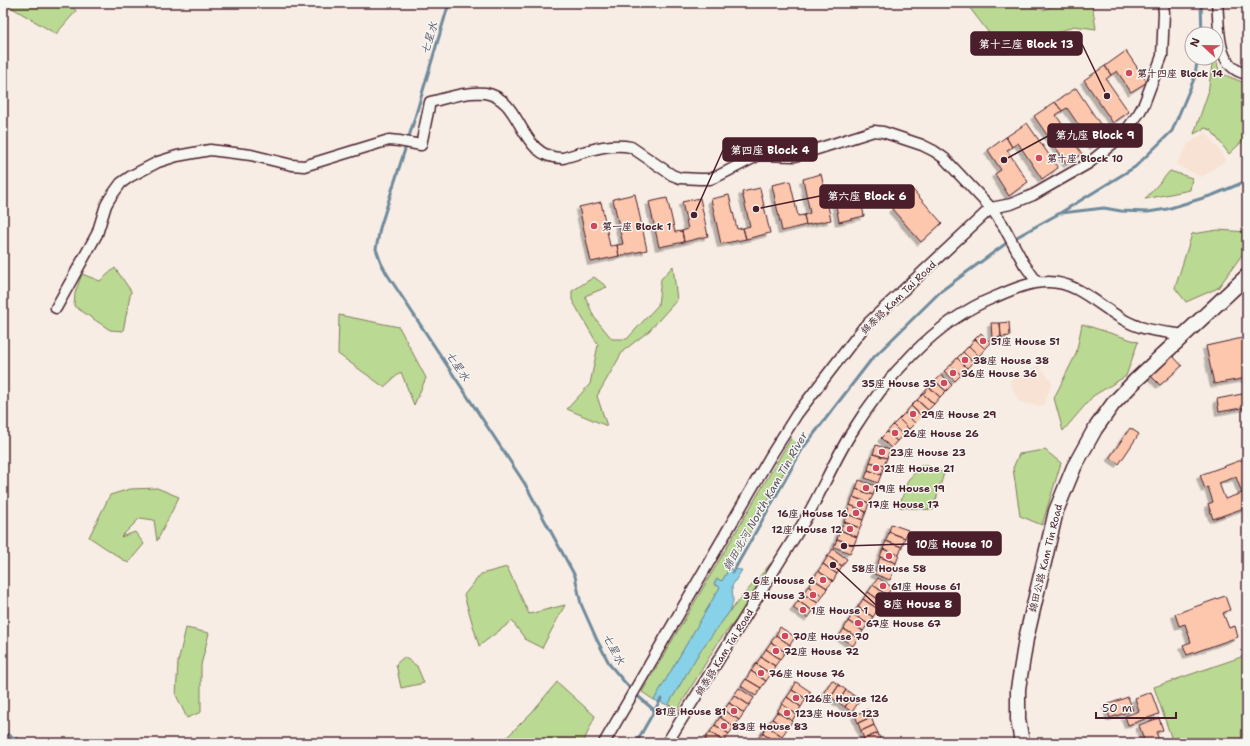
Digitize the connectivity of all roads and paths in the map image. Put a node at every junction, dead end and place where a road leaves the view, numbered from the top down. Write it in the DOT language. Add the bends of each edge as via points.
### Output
graph roads {
  1 [pos="1163,3"];
  2 [pos="1217,3"];
  3 [pos="1247,74"];
  4 [pos="991,208"];
  5 [pos="1247,276"];
  6 [pos="1037,282"];
  7 [pos="56,308"];
  8 [pos="1184,335"];
  9 [pos="604,743"];
  10 [pos="667,743"];
  11 [pos="1022,743"];
  1 -- 4 [label="street" via="1162,56 1144,104 1122,136 1089,163 1033,195 1012,204"];
  2 -- 3 [label="street" via="1221,46 1225,58 1236,70"];
  4 -- 6 [label="street"];
  4 -- 7 [label="street" via="939,154 883,132 874,131 795,156 759,155 710,179 690,179 672,175 631,147 608,146 563,158 543,154 534,147 507,106 495,96 477,93 430,102 421,145 389,140 304,166 210,150 158,162 131,176 114,191 106,205 97,234"];
  4 -- 9 [label="street, 錦泰路 Kam Tai Road" via="864,327 797,414"];
  5 -- 8 [label="main road, 錦田公路 Kam Tin Road"];
  6 -- 8 [label="street, 錦泰路 Kam Tai Road" via="1057,282 1069,286 1143,328"];
  6 -- 10 [label="street, 錦泰路 Kam Tai Road" via="1001,294 966,311 927,341 879,393 850,435 800,528"];
  8 -- 11 [label="main road, 錦田公路 Kam Tin Road" via="1132,384 1102,417 1080,453 1061,496 1051,529 1021,663 1018,709"];
}
